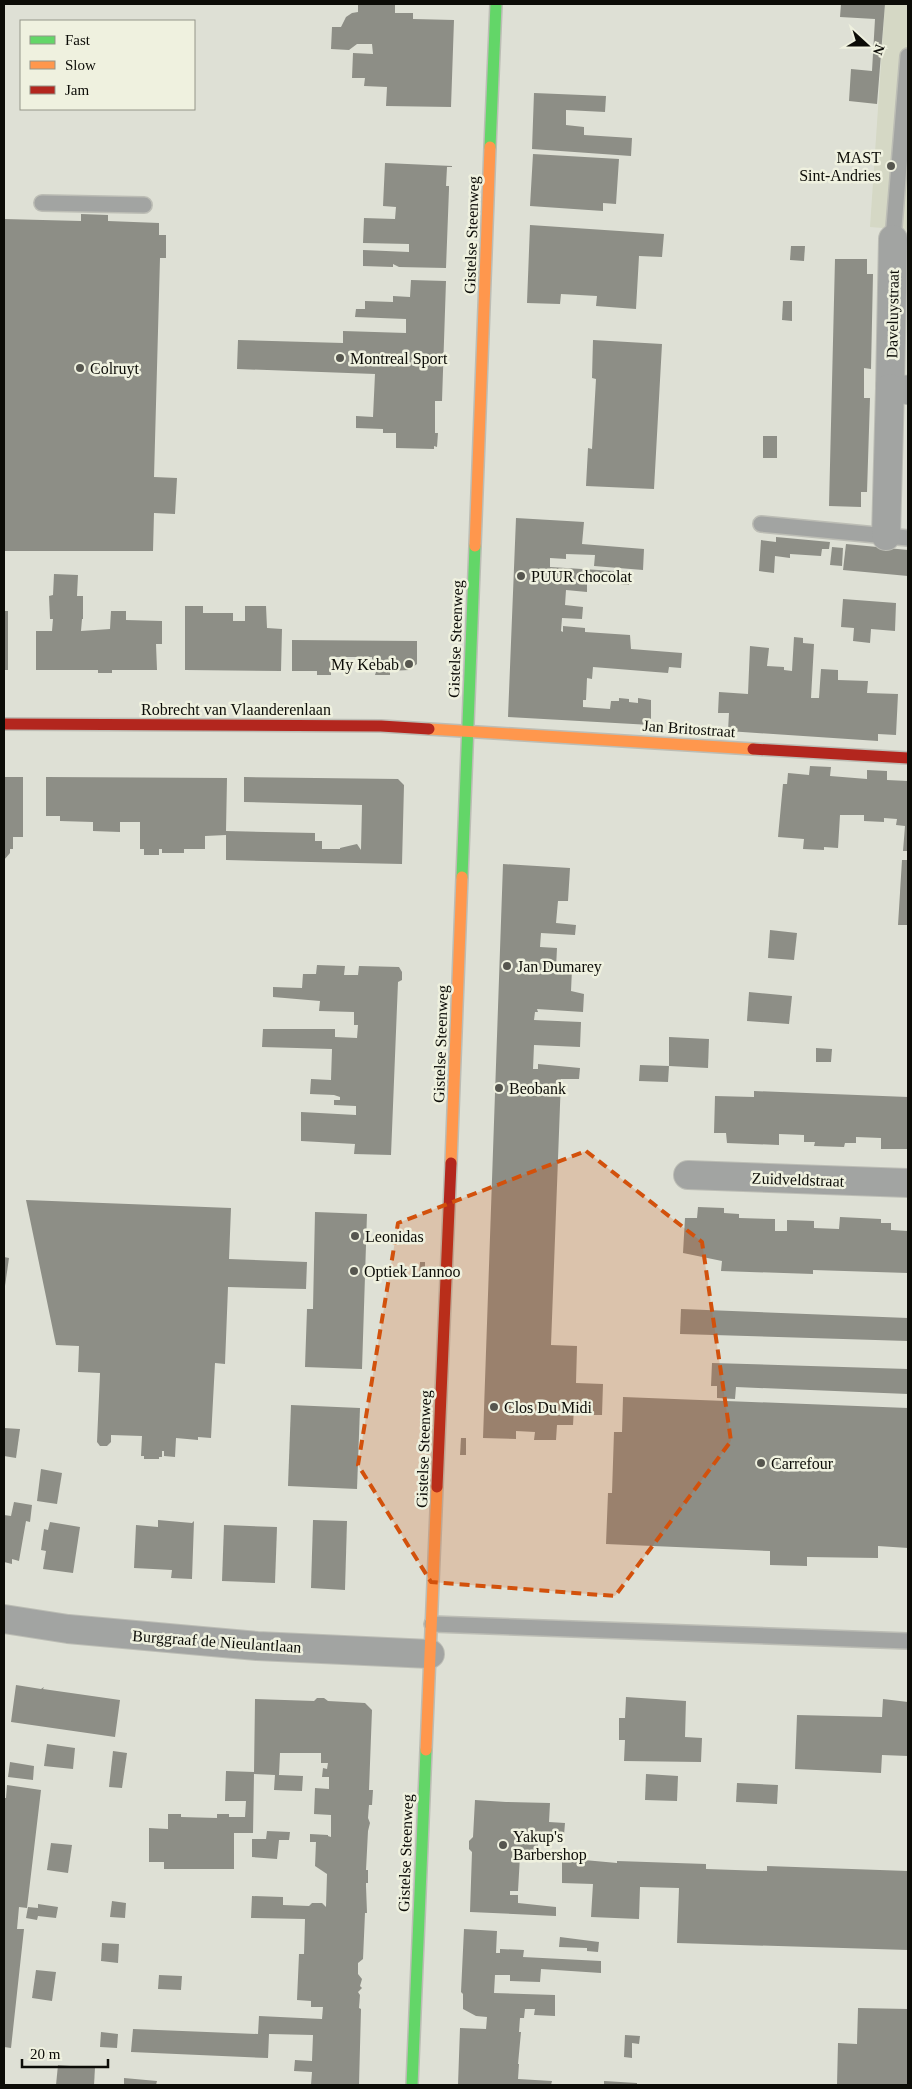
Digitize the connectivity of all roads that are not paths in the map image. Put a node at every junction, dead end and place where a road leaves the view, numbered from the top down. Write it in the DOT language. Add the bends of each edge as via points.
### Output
graph roads {
  1 [pos="496,4"];
  2 [pos="908,56"];
  3 [pos="42,204"];
  4 [pos="144,205"];
  5 [pos="893,239"];
  6 [pos="899,389"];
  7 [pos="761,524"];
  8 [pos="897,537"];
  9 [pos="4,724"];
  10 [pos="468,730"];
  11 [pos="908,758"];
  12 [pos="688,1175"];
  13 [pos="908,1183"];
  14 [pos="4,1619"];
  15 [pos="432,1624"];
  16 [pos="908,1641"];
  17 [pos="430,1654"];
  18 [pos="412,2085"];
  1 -- 10 [label="main road, Gistelse Steenweg"];
  2 -- 5 [label="lane"];
  3 -- 4 [label="lane"];
  5 -- 6 [label="street, Daveluystraat"];
  6 -- 8 [label="street, Daveluystraat"];
  7 -- 8 [label="lane"];
  9 -- 10 [label="main road, Robrecht van Vlaanderenlaan" via="381,726"];
  10 -- 11 [label="main road, Jan Britostraat"];
  10 -- 15 [label="main road, Gistelse Steenweg"];
  12 -- 13 [label="street, Zuidveldstraat"];
  14 -- 17 [label="street, Burggraaf de Nieulantlaan" via="200,1642"];
  15 -- 16 [label="lane"];
  15 -- 17 [label="main road, Gistelse Steenweg"];
  17 -- 18 [label="main road, Gistelse Steenweg"];
}
